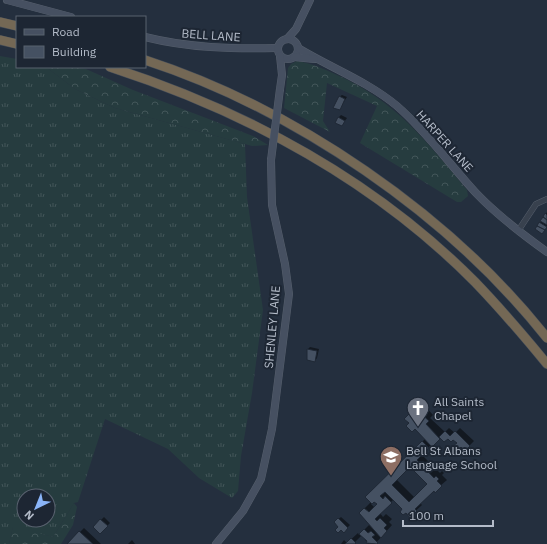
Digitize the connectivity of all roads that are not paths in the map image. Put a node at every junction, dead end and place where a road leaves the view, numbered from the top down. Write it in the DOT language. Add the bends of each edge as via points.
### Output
graph roads {
  1 [pos="7,0"];
  2 [pos="310,0"];
  3 [pos="67,16"];
  4 [pos="0,22"];
  5 [pos="16,26"];
  6 [pos="296,29"];
  7 [pos="146,37"];
  8 [pos="287,39"];
  9 [pos="0,40"];
  10 [pos="16,44"];
  11 [pos="297,46"];
  12 [pos="277,48"];
  13 [pos="280,56"];
  14 [pos="292,58"];
  15 [pos="316,59"];
  16 [pos="146,60"];
  17 [pos="113,68"];
  18 [pos="282,75"];
  19 [pos="547,199"];
  20 [pos="518,231"];
  21 [pos="547,252"];
  22 [pos="547,338"];
  23 [pos="547,364"];
  24 [pos="216,544"];
  1 -- 3 [label="main road"];
  2 -- 6 [label="main road"];
  4 -- 5 [label="highway"];
  6 -- 8 [label="main road"];
  6 -- 11 [label="main road"];
  7 -- 12 [label="main road, BELL LANE" via="205,48"];
  8 -- 11 [label="main road"];
  8 -- 12 [label="main road"];
  9 -- 10 [label="highway"];
  11 -- 14 [label="main road"];
  11 -- 15 [label="main road, HARPER LANE"];
  12 -- 13 [label="main road"];
  13 -- 14 [label="main road" via="285,59"];
  13 -- 18 [label="main road, SHENLEY LANE"];
  14 -- 15 [label="main road, HARPER LANE"];
  14 -- 18 [label="main road, SHENLEY LANE"];
  15 -- 20 [label="main road, HARPER LANE" via="350,74 396,106 418,125 477,194"];
  16 -- 22 [label="highway" via="249,103 354,163 405,200 452,239 511,295"];
  17 -- 23 [label="highway" via="198,98 319,160 359,186 419,232 474,282"];
  18 -- 24 [label="main road, SHENLEY LANE, bridge" via="271,160 272,205 286,264 289,294 272,429 261,479 243,512"];
  19 -- 20 [label="street" via="536,204"];
  20 -- 21 [label="main road, HARPER LANE"];
}
